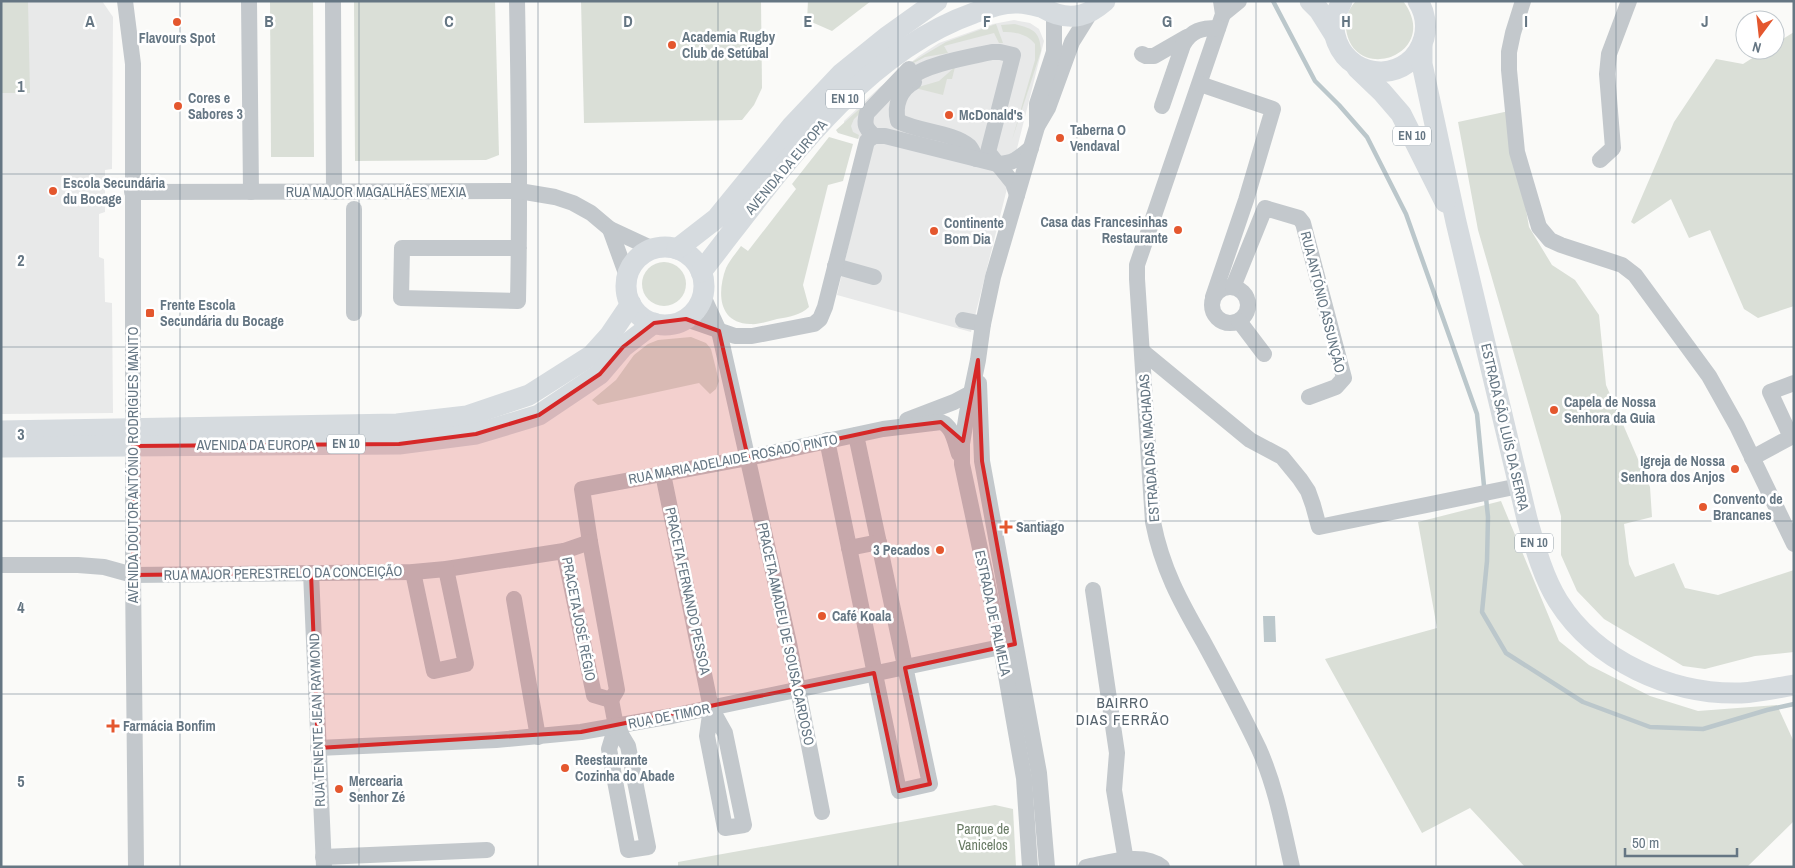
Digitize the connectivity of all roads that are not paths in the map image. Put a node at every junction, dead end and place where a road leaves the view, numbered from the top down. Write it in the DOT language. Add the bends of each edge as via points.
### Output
graph roads {
  1 [pos="125,1"];
  2 [pos="136,1"];
  3 [pos="249,1"];
  4 [pos="333,1"];
  5 [pos="518,1"];
  6 [pos="937,1"];
  7 [pos="1239,1"];
  8 [pos="1310,1"];
  9 [pos="1342,1"];
  10 [pos="1418,1"];
  11 [pos="1426,1"];
  12 [pos="1523,1"];
  13 [pos="1629,1"];
  14 [pos="1099,6"];
  15 [pos="1043,7"];
  16 [pos="1221,14"];
  17 [pos="1334,34"];
  18 [pos="1187,37"];
  19 [pos="1424,38"];
  20 [pos="1142,54"];
  21 [pos="953,61"];
  22 [pos="1351,62"];
  23 [pos="133,64"];
  24 [pos="1200,84"];
  25 [pos="1162,106"];
  26 [pos="1037,127"];
  27 [pos="874,136"];
  28 [pos="1031,148"];
  29 [pos="976,159"];
  30 [pos="1600,160"];
  31 [pos="997,164"];
  32 [pos="519,190"];
  33 [pos="132,192"];
  34 [pos="251,192"];
  35 [pos="334,192"];
  36 [pos="1017,195"];
  37 [pos="354,209"];
  38 [pos="1456,222"];
  39 [pos="610,229"];
  40 [pos="519,248"];
  41 [pos="653,249"];
  42 [pos="677,249"];
  43 [pos="835,266"];
  44 [pos="701,272"];
  45 [pos="627,276"];
  46 [pos="874,277"];
  47 [pos="1233,287"];
  48 [pos="703,296"];
  49 [pos="1213,297"];
  50 [pos="631,304"];
  51 [pos="354,313"];
  52 [pos="686,319"];
  53 [pos="963,320"];
  54 [pos="1239,321"];
  55 [pos="654,323"];
  56 [pos="983,324"];
  57 [pos="719,331"];
  58 [pos="1142,351"];
  59 [pos="1264,354"];
  60 [pos="978,360"];
  61 [pos="1794,383"];
  62 [pos="971,392"];
  63 [pos="1309,397"];
  64 [pos="883,429"];
  65 [pos="1,431"];
  66 [pos="856,434"];
  67 [pos="827,440"];
  68 [pos="1,447"];
  69 [pos="748,458"];
  70 [pos="1752,458"];
  71 [pos="962,464"];
  72 [pos="663,474"];
  73 [pos="1519,486"];
  74 [pos="582,489"];
  75 [pos="590,542"];
  76 [pos="879,542"];
  77 [pos="1794,544"];
  78 [pos="849,548"];
  79 [pos="564,551"];
  80 [pos="1,565"];
  81 [pos="446,569"];
  82 [pos="412,572"];
  83 [pos="311,573"];
  84 [pos="133,575"];
  85 [pos="1093,590"];
  86 [pos="514,599"];
  87 [pos="1008,646"];
  88 [pos="905,668"];
  89 [pos="874,674"];
  90 [pos="1794,684"];
  91 [pos="799,690"];
  92 [pos="611,700"];
  93 [pos="712,708"];
  94 [pos="616,726"];
  95 [pos="538,737"];
  96 [pos="318,748"];
  97 [pos="822,812"];
  98 [pos="487,850"];
  99 [pos="1126,861"];
  100 [pos="323,862"];
  101 [pos="136,867"];
  102 [pos="1030,867"];
  103 [pos="1047,867"];
  104 [pos="1086,867"];
  105 [pos="1162,867"];
  106 [pos="1292,867"];
  1 -- 23 [label="street, AVENIDA DOUTOR ANTÓNIO RODRIGUES MANITO"];
  2 -- 23 [label="street, AVENIDA DOUTOR ANTÓNIO RODRIGUES MANITO" via="139,31"];
  3 -- 34 [label="street"];
  4 -- 35 [label="street"];
  5 -- 32 [label="street"];
  6 -- 42 [label="main road, AVENIDA DA EUROPA / EN 10" via="841,74 792,126 718,218"];
  7 -- 16 [label="street"];
  8 -- 17 [label="main road, EN 10"];
  9 -- 17 [label="main road" via="1335,16"];
  10 -- 19 [label="main road, EN 10" via="1425,17"];
  11 -- 19 [label="main road"];
  12 -- 70 [label="street" via="1509,52 1509,70 1517,152 1539,227 1550,240 1622,265 1635,275 1709,376"];
  13 -- 30 [label="street" via="1610,54 1607,74 1614,148"];
  14 -- 15 [label="main road, EN 10" via="1074,16"];
  14 -- 26 [label="street, ESTRADA DE PALMELA" via="1072,42 1048,108"];
  15 -- 26 [label="street, ESTRADA DE PALMELA" via="1054,52 1038,104"];
  15 -- 44 [label="main road, AVENIDA DA EUROPA / EN 10" via="1018,3 993,6 950,21 903,50 862,82 822,123"];
  16 -- 18 [label="street"];
  16 -- 24 [label="street, ESTRADA DAS MACHADAS"];
  17 -- 22 [label="main road, EN 10" via="1340,50"];
  18 -- 20 [label="street" via="1154,56"];
  18 -- 25 [label="street"];
  19 -- 22 [label="main road" via="1414,57 1394,70 1379,73"];
  19 -- 38 [label="main road, ESTRADA SÃO LUÍS DA SERRA / EN 10" via="1422,64"];
  21 -- 27 [label="street" via="938,57 916,63 900,77 866,113 866,129"];
  21 -- 29 [label="street" via="940,74 904,88 896,114 898,121 906,126 970,146"];
  21 -- 31 [label="street" via="992,52 1013,55 988,152"];
  22 -- 38 [label="main road, ESTRADA SÃO LUÍS DA SERRA / EN 10" via="1401,114"];
  23 -- 33 [label="street, AVENIDA DOUTOR ANTÓNIO RODRIGUES MANITO"];
  24 -- 49 [label="street" via="1273,109"];
  24 -- 58 [label="street, ESTRADA DAS MACHADAS" via="1137,265"];
  26 -- 28 [label="street, ESTRADA DE PALMELA"];
  27 -- 29 [label="street"];
  27 -- 43 [label="street" via="867,141"];
  28 -- 31 [label="street" via="1016,161"];
  28 -- 36 [label="street, ESTRADA DE PALMELA"];
  29 -- 31 [label="street"];
  31 -- 36 [label="street" via="1014,183"];
  32 -- 35 [label="street, RUA MAJOR MAGALHÃES MEXIA"];
  32 -- 39 [label="street, RUA MAJOR MAGALHÃES MEXIA" via="573,203"];
  32 -- 40 [label="street"];
  33 -- 34 [label="street, RUA MAJOR MAGALHÃES MEXIA"];
  33 -- 84 [label="street, AVENIDA DOUTOR ANTÓNIO RODRIGUES MANITO"];
  34 -- 35 [label="street, RUA MAJOR MAGALHÃES MEXIA"];
  36 -- 56 [label="street, ESTRADA DE PALMELA"];
  37 -- 51 [label="street"];
  38 -- 73 [label="main road, ESTRADA SÃO LUÍS DA SERRA / EN 10"];
  39 -- 41 [label="street"];
  39 -- 45 [label="street"];
  40 -- 40 [label="street" via="402,248 401,298 518,301"];
  41 -- 42 [label="main road"];
  41 -- 45 [label="main road" via="633,264"];
  42 -- 44 [label="main road" via="696,262"];
  43 -- 46 [label="street"];
  43 -- 57 [label="street" via="825,307 814,324 752,336 735,336"];
  44 -- 48 [label="main road"];
  45 -- 50 [label="main road" via="627,295"];
  47 -- 49 [label="street" via="1221,289"];
  47 -- 54 [label="street" via="1247,299 1247,311"];
  47 -- 63 [label="street, RUA ANTÓNIO ASSUNÇÃO" via="1265,208 1299,218 1344,378 1336,387"];
  48 -- 52 [label="main road"];
  48 -- 57 [label="street, PRACETA AMADEU DE SOUSA CARDOSO"];
  49 -- 54 [label="street" via="1212,308 1218,318 1228,323"];
  50 -- 55 [label="main road" via="637,313"];
  50 -- 65 [label="main road, AVENIDA DA EUROPA / EN 10" via="592,355 529,395 467,416 397,424"];
  52 -- 55 [label="main road" via="664,325"];
  52 -- 57 [label="street"];
  53 -- 56 [label="street"];
  54 -- 59 [label="street"];
  55 -- 68 [label="main road, AVENIDA DA EUROPA / EN 10" via="623,347 600,374 539,415 476,434 399,444"];
  56 -- 60 [label="street, ESTRADA DE PALMELA"];
  57 -- 69 [label="street, PRACETA AMADEU DE SOUSA CARDOSO"];
  58 -- 73 [label="street" via="1250,440 1282,457 1308,492 1319,527"];
  58 -- 106 [label="street, ESTRADA DAS MACHADAS" via="1156,539 1172,585 1264,762 1273,785"];
  60 -- 62 [label="street, ESTRADA DE PALMELA"];
  60 -- 87 [label="street, ESTRADA DE PALMELA" via="982,462"];
  61 -- 70 [label="street" via="1770,392 1791,437"];
  62 -- 64 [label="street, RUA MARIA ADELAIDE ROSADO PINTO" via="954,402"];
  62 -- 71 [label="street, ESTRADA DE PALMELA"];
  64 -- 66 [label="street, RUA MARIA ADELAIDE ROSADO PINTO"];
  64 -- 71 [label="street, RUA MARIA ADELAIDE ROSADO PINTO" via="946,424"];
  66 -- 67 [label="street, RUA MARIA ADELAIDE ROSADO PINTO"];
  66 -- 76 [label="street"];
  67 -- 69 [label="street, RUA MARIA ADELAIDE ROSADO PINTO"];
  67 -- 78 [label="street"];
  69 -- 72 [label="street, RUA MARIA ADELAIDE ROSADO PINTO"];
  69 -- 91 [label="street, PRACETA AMADEU DE SOUSA CARDOSO"];
  70 -- 77 [label="street"];
  71 -- 87 [label="street, ESTRADA DE PALMELA"];
  72 -- 74 [label="street, RUA MARIA ADELAIDE ROSADO PINTO"];
  72 -- 93 [label="street, PRACETA FERNANDO PESSOA"];
  73 -- 90 [label="main road, ESTRADA SÃO LUÍS DA SERRA / EN 10" via="1538,554 1557,599 1578,628 1605,651 1653,677 1696,689 1739,693"];
  74 -- 75 [label="street, PRACETA JOSÉ RÉGIO"];
  75 -- 79 [label="street, PRACETA JOSÉ RÉGIO"];
  75 -- 92 [label="street, PRACETA JOSÉ RÉGIO" via="617,690"];
  76 -- 78 [label="street"];
  76 -- 88 [label="street"];
  78 -- 89 [label="street"];
  79 -- 81 [label="street, RUA MAJOR PERESTRELO DA CONCEIÇÃO"];
  79 -- 92 [label="street, PRACETA JOSÉ RÉGIO" via="594,695"];
  80 -- 84 [label="street, RUA MAJOR PERESTRELO DA CONCEIÇÃO" via="78,565"];
  81 -- 82 [label="street, RUA MAJOR PERESTRELO DA CONCEIÇÃO"];
  81 -- 82 [label="street" via="466,664 434,671"];
  82 -- 83 [label="street, RUA MAJOR PERESTRELO DA CONCEIÇÃO"];
  83 -- 84 [label="street, RUA MAJOR PERESTRELO DA CONCEIÇÃO"];
  83 -- 96 [label="street, RUA TENENTE JEAN RAYMOND"];
  84 -- 101 [label="street, AVENIDA DOUTOR ANTÓNIO RODRIGUES MANITO"];
  85 -- 99 [label="street" via="1117,753 1114,790"];
  86 -- 95 [label="street"];
  87 -- 88 [label="street, RUA DE TIMOR"];
  87 -- 102 [label="street, ESTRADA DE PALMELA" via="1024,778"];
  87 -- 103 [label="street, ESTRADA DE PALMELA" via="1039,773"];
  88 -- 89 [label="street, RUA DE TIMOR"];
  88 -- 89 [label="street" via="930,784 899,791"];
  89 -- 91 [label="street, RUA DE TIMOR"];
  91 -- 93 [label="street, RUA DE TIMOR"];
  91 -- 97 [label="street, PRACETA AMADEU DE SOUSA CARDOSO"];
  92 -- 94 [label="street, PRACETA JOSÉ RÉGIO"];
  93 -- 93 [label="street" via="707,736 725,828 744,825 725,733"];
  93 -- 94 [label="street, RUA DE TIMOR"];
  94 -- 94 [label="street" via="609,749 628,850 648,847 628,746"];
  94 -- 95 [label="street, RUA DE TIMOR"];
  95 -- 96 [label="street, RUA DE TIMOR"];
  96 -- 100 [label="street, RUA TENENTE JEAN RAYMOND"];
  98 -- 100 [label="street"];
  99 -- 104 [label="street"];
  99 -- 105 [label="street" via="1148,860"];
}
